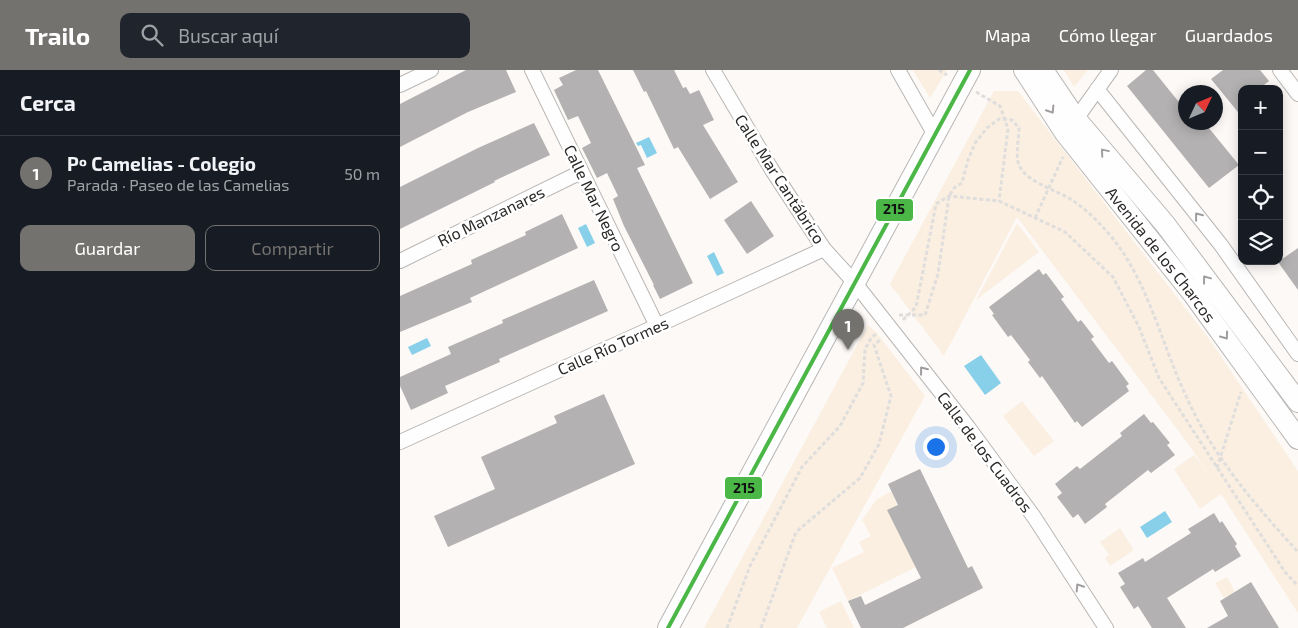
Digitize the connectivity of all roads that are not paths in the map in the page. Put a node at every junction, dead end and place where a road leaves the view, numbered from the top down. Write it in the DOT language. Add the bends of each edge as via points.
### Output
graph roads {
  1 [pos="431,70"];
  2 [pos="532,70"];
  3 [pos="713,70"];
  4 [pos="898,70"];
  5 [pos="984,70"];
  6 [pos="1024,70"];
  7 [pos="1042,70"];
  8 [pos="1111,70"];
  9 [pos="1280,70"];
  10 [pos="969,81"];
  11 [pos="400,85"];
  12 [pos="1097,89"];
  13 [pos="1298,94"];
  14 [pos="1076,119"];
  15 [pos="935,135"];
  16 [pos="581,172"];
  17 [pos="824,249"];
  18 [pos="400,261"];
  19 [pos="859,289"];
  20 [pos="657,326"];
  21 [pos="1298,354"];
  22 [pos="1298,402"];
  23 [pos="1298,439"];
  24 [pos="400,442"];
  25 [pos="668,628"];
  26 [pos="682,628"];
  27 [pos="1106,628"];
  1 -- 11 [label="street"];
  2 -- 16 [label="street, Calle Mar Negro"];
  3 -- 17 [label="street, Calle Mar Cantábrico" via="772,170"];
  4 -- 15 [label="street"];
  5 -- 10 [label="street"];
  6 -- 23 [label="street, Avenida de los Charcos, one-way" via="1073,142 1193,294"];
  7 -- 14 [label="street, Avenida de los Charcos"];
  8 -- 12 [label="street"];
  9 -- 13 [label="street"];
  10 -- 15 [label="street"];
  10 -- 19 [label="street"];
  12 -- 14 [label="street"];
  21 -- 12 [label="street, one-way" via="1221,245"];
  22 -- 14 [label="street, Avenida de los Charcos, one-way" via="1165,224"];
  15 -- 19 [label="street"];
  16 -- 18 [label="street, Río Manzanares"];
  16 -- 20 [label="street, Calle Mar Negro"];
  17 -- 19 [label="street, Calle Mar Cantábrico"];
  17 -- 20 [label="street, Calle Río Tormes"];
  19 -- 25 [label="street"];
  19 -- 26 [label="street"];
  27 -- 19 [label="street, Calle de los Cuadros, one-way" via="1034,517"];
  20 -- 24 [label="street, Calle Río Tormes"];
}
